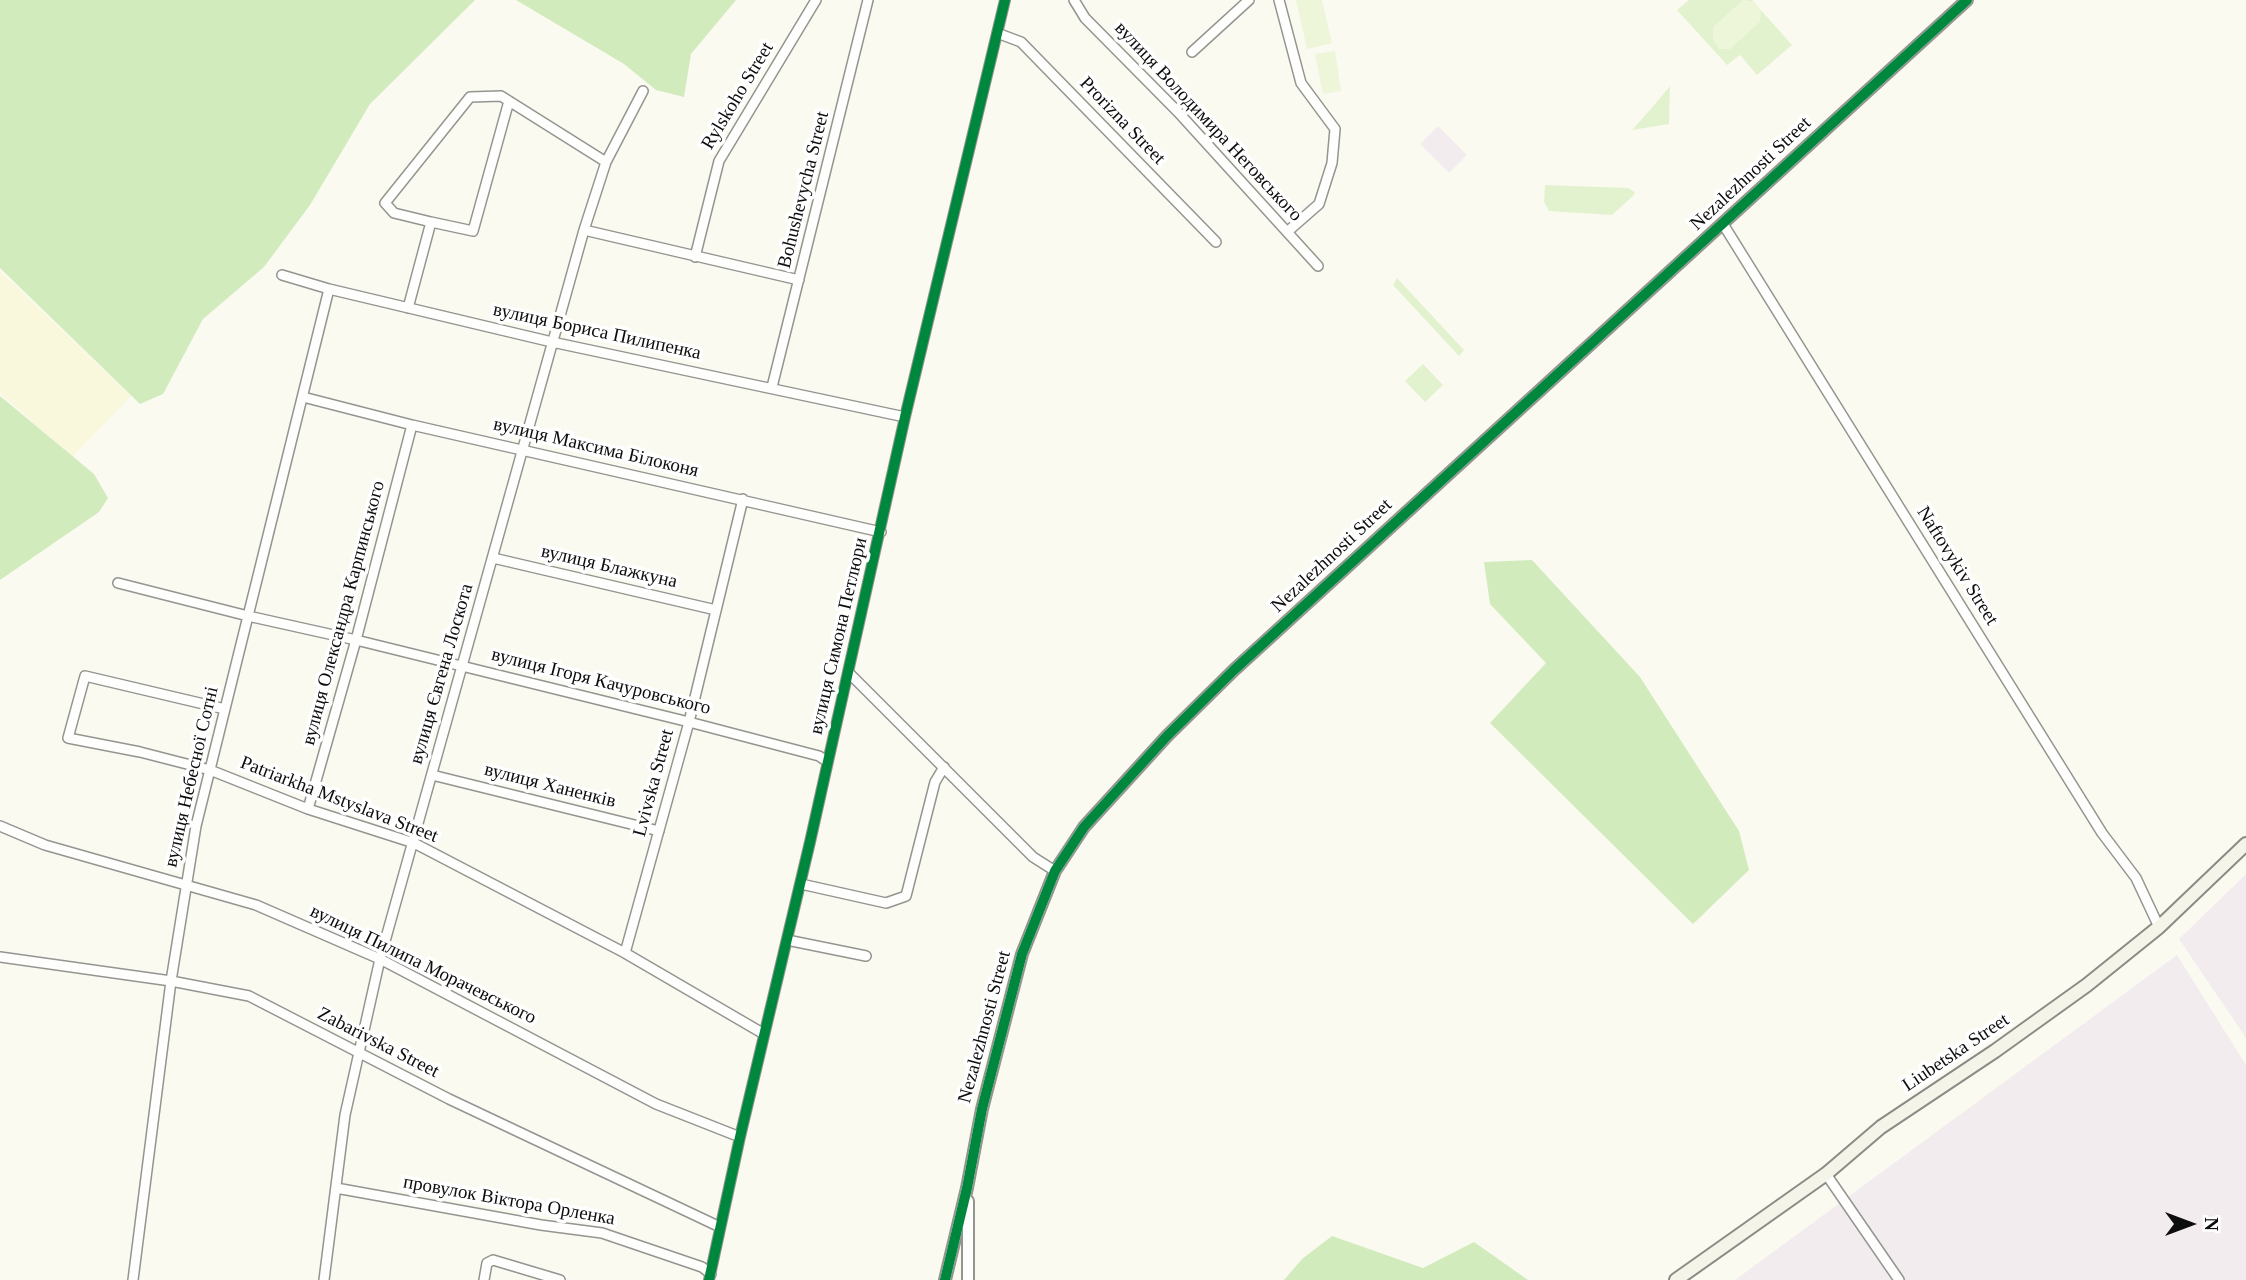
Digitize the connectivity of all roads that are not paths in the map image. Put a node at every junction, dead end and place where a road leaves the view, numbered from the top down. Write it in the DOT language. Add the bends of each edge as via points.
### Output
graph roads {
  1 [pos="816,0"];
  2 [pos="867,0"];
  3 [pos="1005,0"];
  4 [pos="1074,0"];
  5 [pos="1249,0"];
  6 [pos="1279,0"];
  7 [pos="1967,0"];
  8 [pos="998,33"];
  9 [pos="1192,52"];
  10 [pos="643,91"];
  11 [pos="509,101"];
  12 [pos="606,162"];
  13 [pos="431,222"];
  14 [pos="1723,224"];
  15 [pos="584,230"];
  16 [pos="1287,232"];
  17 [pos="1216,242"];
  18 [pos="695,257"];
  19 [pos="1318,266"];
  20 [pos="282,275"];
  21 [pos="799,280"];
  22 [pos="329,289"];
  23 [pos="408,308"];
  24 [pos="552,342"];
  25 [pos="772,387"];
  26 [pos="303,397"];
  27 [pos="905,418"];
  28 [pos="412,425"];
  29 [pos="523,450"];
  30 [pos="743,499"];
  31 [pos="881,532"];
  32 [pos="493,558"];
  33 [pos="118,583"];
  34 [pos="716,610"];
  35 [pos="248,617"];
  36 [pos="356,639"];
  37 [pos="463,666"];
  38 [pos="849,673"];
  39 [pos="225,709"];
  40 [pos="689,722"];
  41 [pos="828,762"];
  42 [pos="944,767"];
  43 [pos="210,770"];
  44 [pos="432,775"];
  45 [pos="308,809"];
  46 [pos="0,826"];
  47 [pos="659,831"];
  48 [pos="414,843"];
  49 [pos="2246,844"];
  50 [pos="1055,871"];
  51 [pos="800,884"];
  52 [pos="185,885"];
  53 [pos="2159,927"];
  54 [pos="787,940"];
  55 [pos="625,953"];
  56 [pos="866,956"];
  57 [pos="0,957"];
  58 [pos="380,959"];
  59 [pos="171,981"];
  60 [pos="764,1034"];
  61 [pos="358,1054"];
  62 [pos="740,1137"];
  63 [pos="1826,1174"];
  64 [pos="336,1188"];
  65 [pos="967,1188"];
  66 [pos="720,1227"];
  67 [pos="710,1277"];
  68 [pos="133,1280"];
  69 [pos="324,1280"];
  70 [pos="484,1280"];
  71 [pos="560,1280"];
  72 [pos="945,1280"];
  73 [pos="968,1280"];
  74 [pos="1676,1280"];
  75 [pos="1899,1280"];
  1 -- 18 [label="street, Rylskoho Street" via="719,161"];
  2 -- 21 [label="street, Bohushevycha Street"];
  3 -- 8 [label="street, вулиця Симона Петлюри"];
  4 -- 16 [label="street, вулиця Володимира Неговського" via="1085,18"];
  5 -- 9 [label="street"];
  6 -- 16 [label="street" via="1301,83 1335,129 1332,163 1319,204"];
  7 -- 14 [label="street, Nezalezhnosti Street"];
  8 -- 17 [label="street, Prorizna Street" via="1021,42"];
  8 -- 27 [label="street, вулиця Симона Петлюри"];
  10 -- 12 [label="street, вулиця Євгена Лоскота"];
  11 -- 12 [label="street"];
  11 -- 13 [label="street" via="473,231"];
  11 -- 13 [label="street" via="501,96 470,97 384,203 394,213"];
  12 -- 15 [label="street, вулиця Євгена Лоскота"];
  13 -- 23 [label="street"];
  14 -- 50 [label="street, Nezalezhnosti Street" via="1234,670 1084,827"];
  14 -- 53 [label="street, Naftovykiv Street" via="2102,833 2136,878"];
  15 -- 18 [label="street"];
  15 -- 24 [label="street, вулиця Євгена Лоскота"];
  16 -- 19 [label="street, вулиця Володимира Неговського"];
  18 -- 21 [label="street"];
  20 -- 22 [label="street, вулиця Бориса Пилипенка"];
  21 -- 25 [label="street, Bohushevycha Street"];
  22 -- 23 [label="street, вулиця Бориса Пилипенка"];
  22 -- 26 [label="street, вулиця Небесної Сотні"];
  23 -- 24 [label="street, вулиця Бориса Пилипенка"];
  24 -- 25 [label="street, вулиця Бориса Пилипенка"];
  24 -- 29 [label="street, вулиця Євгена Лоскота"];
  25 -- 27 [label="street, вулиця Бориса Пилипенка"];
  26 -- 28 [label="street, вулиця Максима Білоконя"];
  26 -- 35 [label="street, вулиця Небесної Сотні"];
  27 -- 31 [label="street, вулиця Симона Петлюри"];
  28 -- 29 [label="street, вулиця Максима Білоконя"];
  28 -- 36 [label="street, вулиця Олександра Карпинського"];
  29 -- 30 [label="street, вулиця Максима Білоконя"];
  29 -- 32 [label="street, вулиця Євгена Лоскота"];
  30 -- 31 [label="street, вулиця Максима Білоконя"];
  30 -- 34 [label="street, Lvivska Street"];
  31 -- 38 [label="street, вулиця Симона Петлюри"];
  32 -- 34 [label="street, вулиця Блажкуна"];
  32 -- 37 [label="street, вулиця Євгена Лоскота"];
  33 -- 35 [label="street, вулиця Ігоря Качуровського"];
  34 -- 40 [label="street, Lvivska Street"];
  35 -- 36 [label="street, вулиця Ігоря Качуровського"];
  35 -- 39 [label="street, вулиця Небесної Сотні"];
  36 -- 37 [label="street, вулиця Ігоря Качуровського"];
  36 -- 45 [label="street, вулиця Олександра Карпинського"];
  37 -- 40 [label="street, вулиця Ігоря Качуровського"];
  37 -- 44 [label="street, вулиця Євгена Лоскота"];
  38 -- 41 [label="street, вулиця Симона Петлюри"];
  38 -- 42 [label="street"];
  39 -- 43 [label="street, вулиця Небесної Сотні"];
  39 -- 43 [label="street, Patriarkha Mstyslava Street" via="85,676 68,738"];
  40 -- 41 [label="street, вулиця Ігоря Качуровського"];
  40 -- 47 [label="street, Lvivska Street"];
  41 -- 51 [label="street, вулиця Симона Петлюри"];
  42 -- 50 [label="street" via="1038,863"];
  42 -- 51 [label="street" via="935,782 905,896 886,903"];
  43 -- 45 [label="street, Patriarkha Mstyslava Street"];
  43 -- 52 [label="street, вулиця Небесної Сотні"];
  44 -- 47 [label="street, вулиця Ханенків"];
  44 -- 48 [label="street, вулиця Євгена Лоскота"];
  45 -- 48 [label="street, Patriarkha Mstyslava Street"];
  46 -- 52 [label="street, вулиця Пилипа Морачевського" via="45,845"];
  47 -- 55 [label="street, Lvivska Street"];
  48 -- 55 [label="street, Patriarkha Mstyslava Street"];
  48 -- 58 [label="street, вулиця Євгена Лоскота"];
  49 -- 53 [label="main road, Liubetska Street"];
  50 -- 65 [label="street, Nezalezhnosti Street" via="1022,954"];
  51 -- 54 [label="street, вулиця Симона Петлюри"];
  52 -- 58 [label="street, вулиця Пилипа Морачевського" via="256,905"];
  52 -- 59 [label="street, вулиця Небесної Сотні"];
  53 -- 63 [label="main road, Liubetska Street" via="2090,982 1881,1127"];
  54 -- 56 [label="street"];
  54 -- 60 [label="street, вулиця Симона Петлюри"];
  55 -- 60 [label="street, Patriarkha Mstyslava Street"];
  57 -- 59 [label="street, Zabarivska Street"];
  58 -- 61 [label="street, вулиця Євгена Лоскота"];
  58 -- 62 [label="street, вулиця Пилипа Морачевського" via="656,1104"];
  59 -- 61 [label="street, Zabarivska Street" via="249,996"];
  59 -- 68 [label="street, вулиця Небесної Сотні"];
  60 -- 62 [label="street, вулиця Симона Петлюри"];
  61 -- 64 [label="street, вулиця Євгена Лоскота"];
  61 -- 66 [label="street, Zabarivska Street"];
  62 -- 66 [label="street, вулиця Симона Петлюри"];
  63 -- 74 [label="main road, Liubetska Street"];
  63 -- 75 [label="street"];
  64 -- 67 [label="street, провулок Віктора Орленка" via="602,1233 702,1267"];
  64 -- 69 [label="street, вулиця Євгена Лоскота"];
  65 -- 72 [label="street, Nezalezhnosti Street"];
  65 -- 73 [label="street, Nezalezhnosti Street"];
  66 -- 67 [label="street, вулиця Симона Петлюри"];
  70 -- 71 [label="street" via="487,1263 493,1260"];
}
